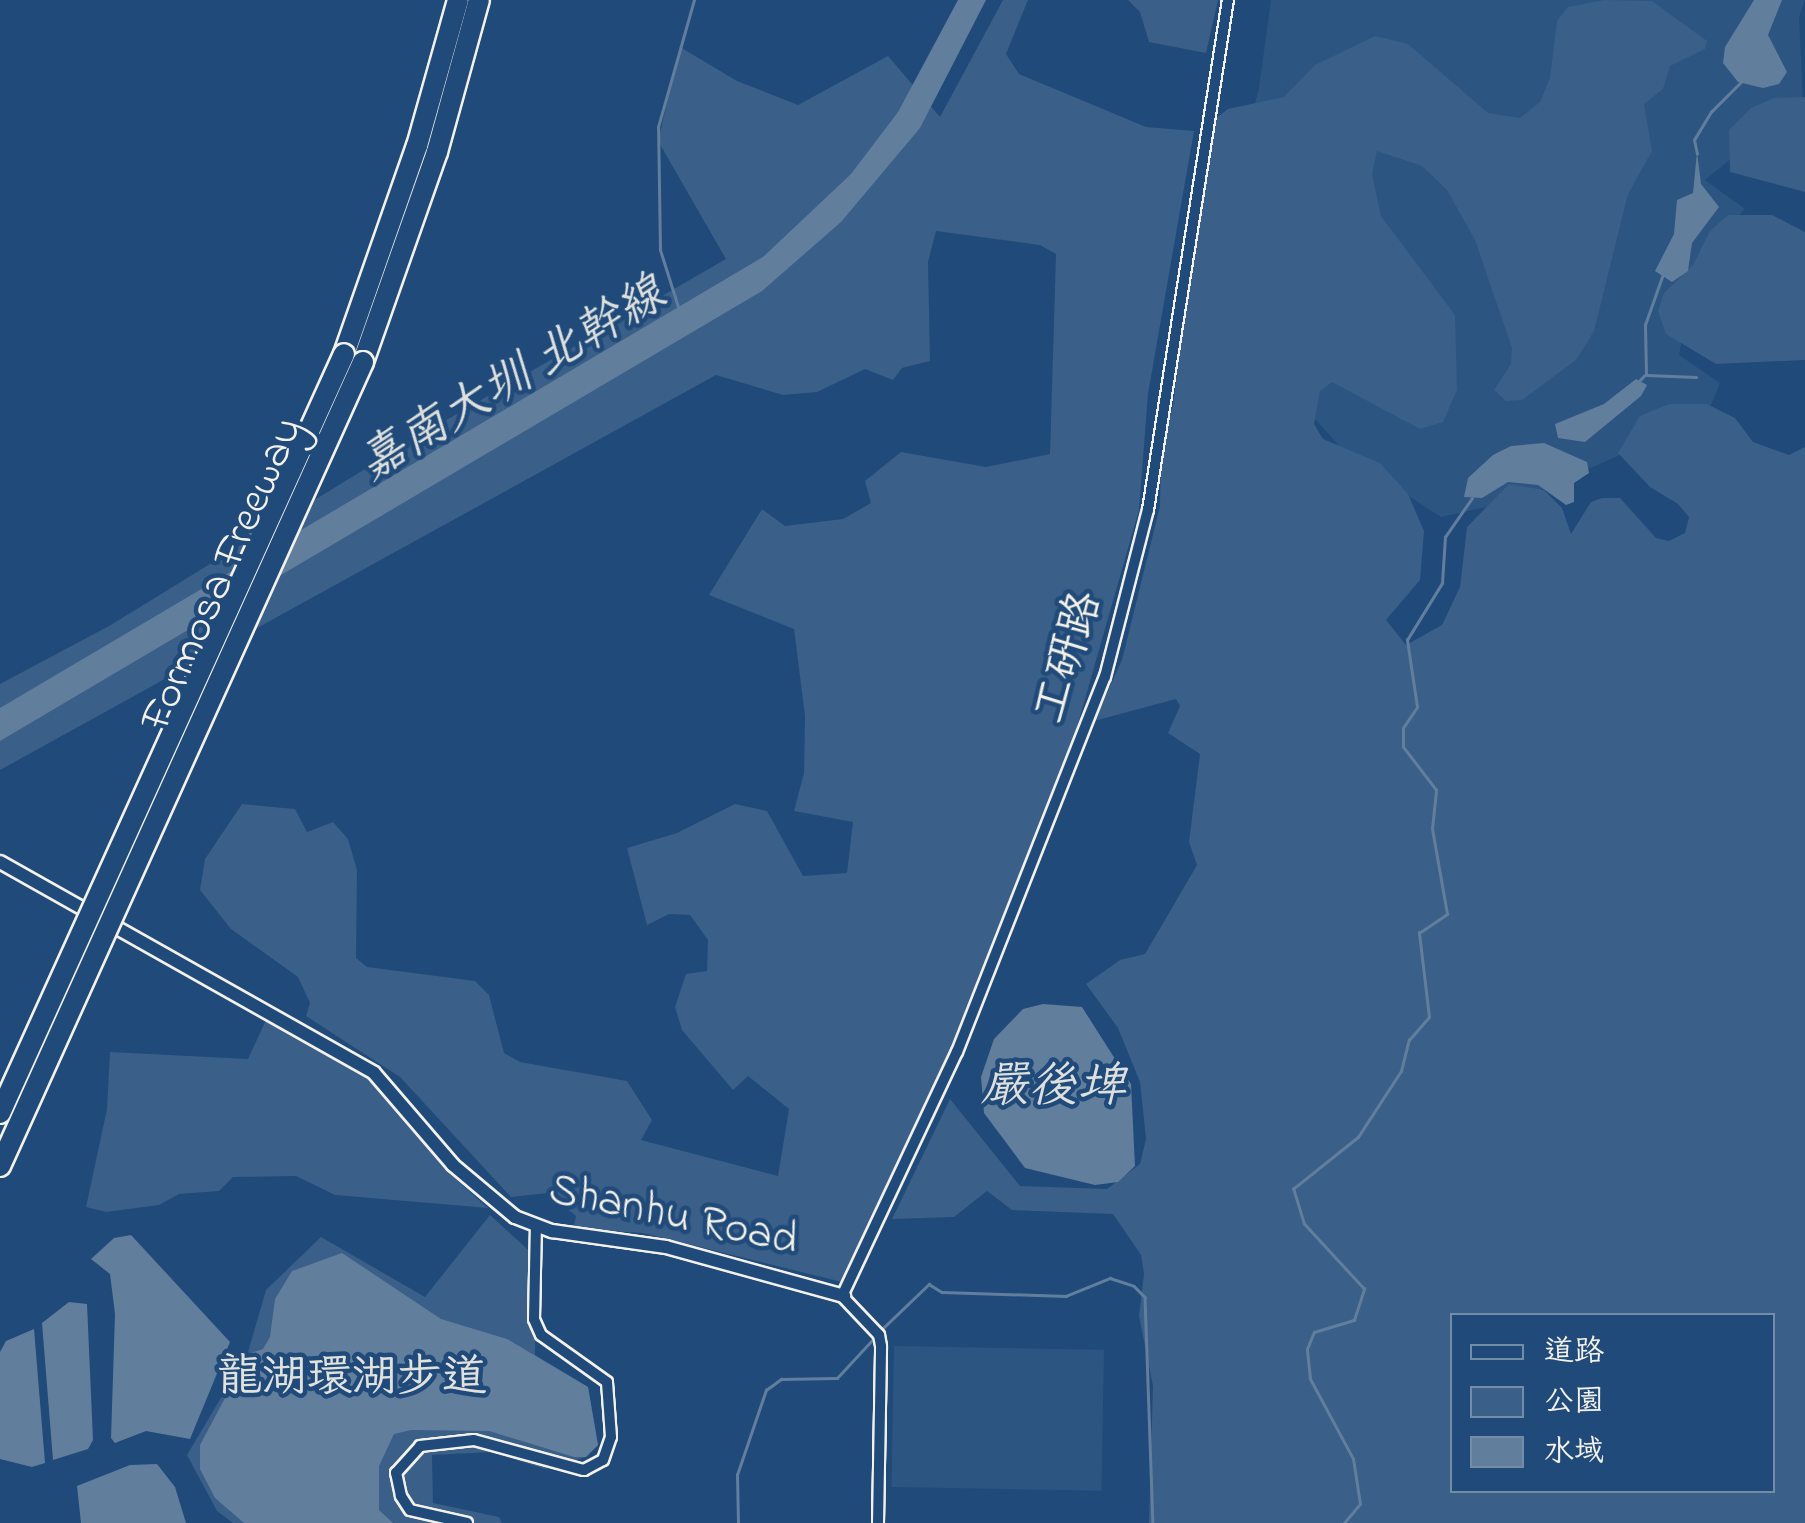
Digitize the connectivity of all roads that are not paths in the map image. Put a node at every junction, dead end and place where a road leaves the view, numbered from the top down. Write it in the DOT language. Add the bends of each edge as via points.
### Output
graph roads {
  1 [pos="458,0"];
  2 [pos="479,0"];
  3 [pos="1228,0"];
  4 [pos="353,358"];
  5 [pos="0,862"];
  6 [pos="0,1113"];
  7 [pos="0,1166"];
  8 [pos="536,1226"];
  9 [pos="844,1296"];
  10 [pos="467,1523"];
  11 [pos="878,1523"];
  1 -- 4 [label="highway, Formosa Freeway"];
  2 -- 4 [label="highway, Formosa Freeway" via="437,152"];
  3 -- 9 [label="street, 工研路" via="1148,510 1105,677 957,1052"];
  4 -- 6 [label="highway, Formosa Freeway, bridge"];
  4 -- 7 [label="highway, Formosa Freeway, bridge"];
  5 -- 8 [label="street, Shanhu Road" via="374,1072 468,1180"];
  8 -- 9 [label="street, Shanhu Road" via="666,1247"];
  8 -- 10 [label="street" via="534,1319 541,1335 607,1382 611,1438 603,1460 584,1470 474,1440 420,1446 396,1473 410,1510"];
  9 -- 11 [label="street, Shanhu Road" via="881,1346"];
}
